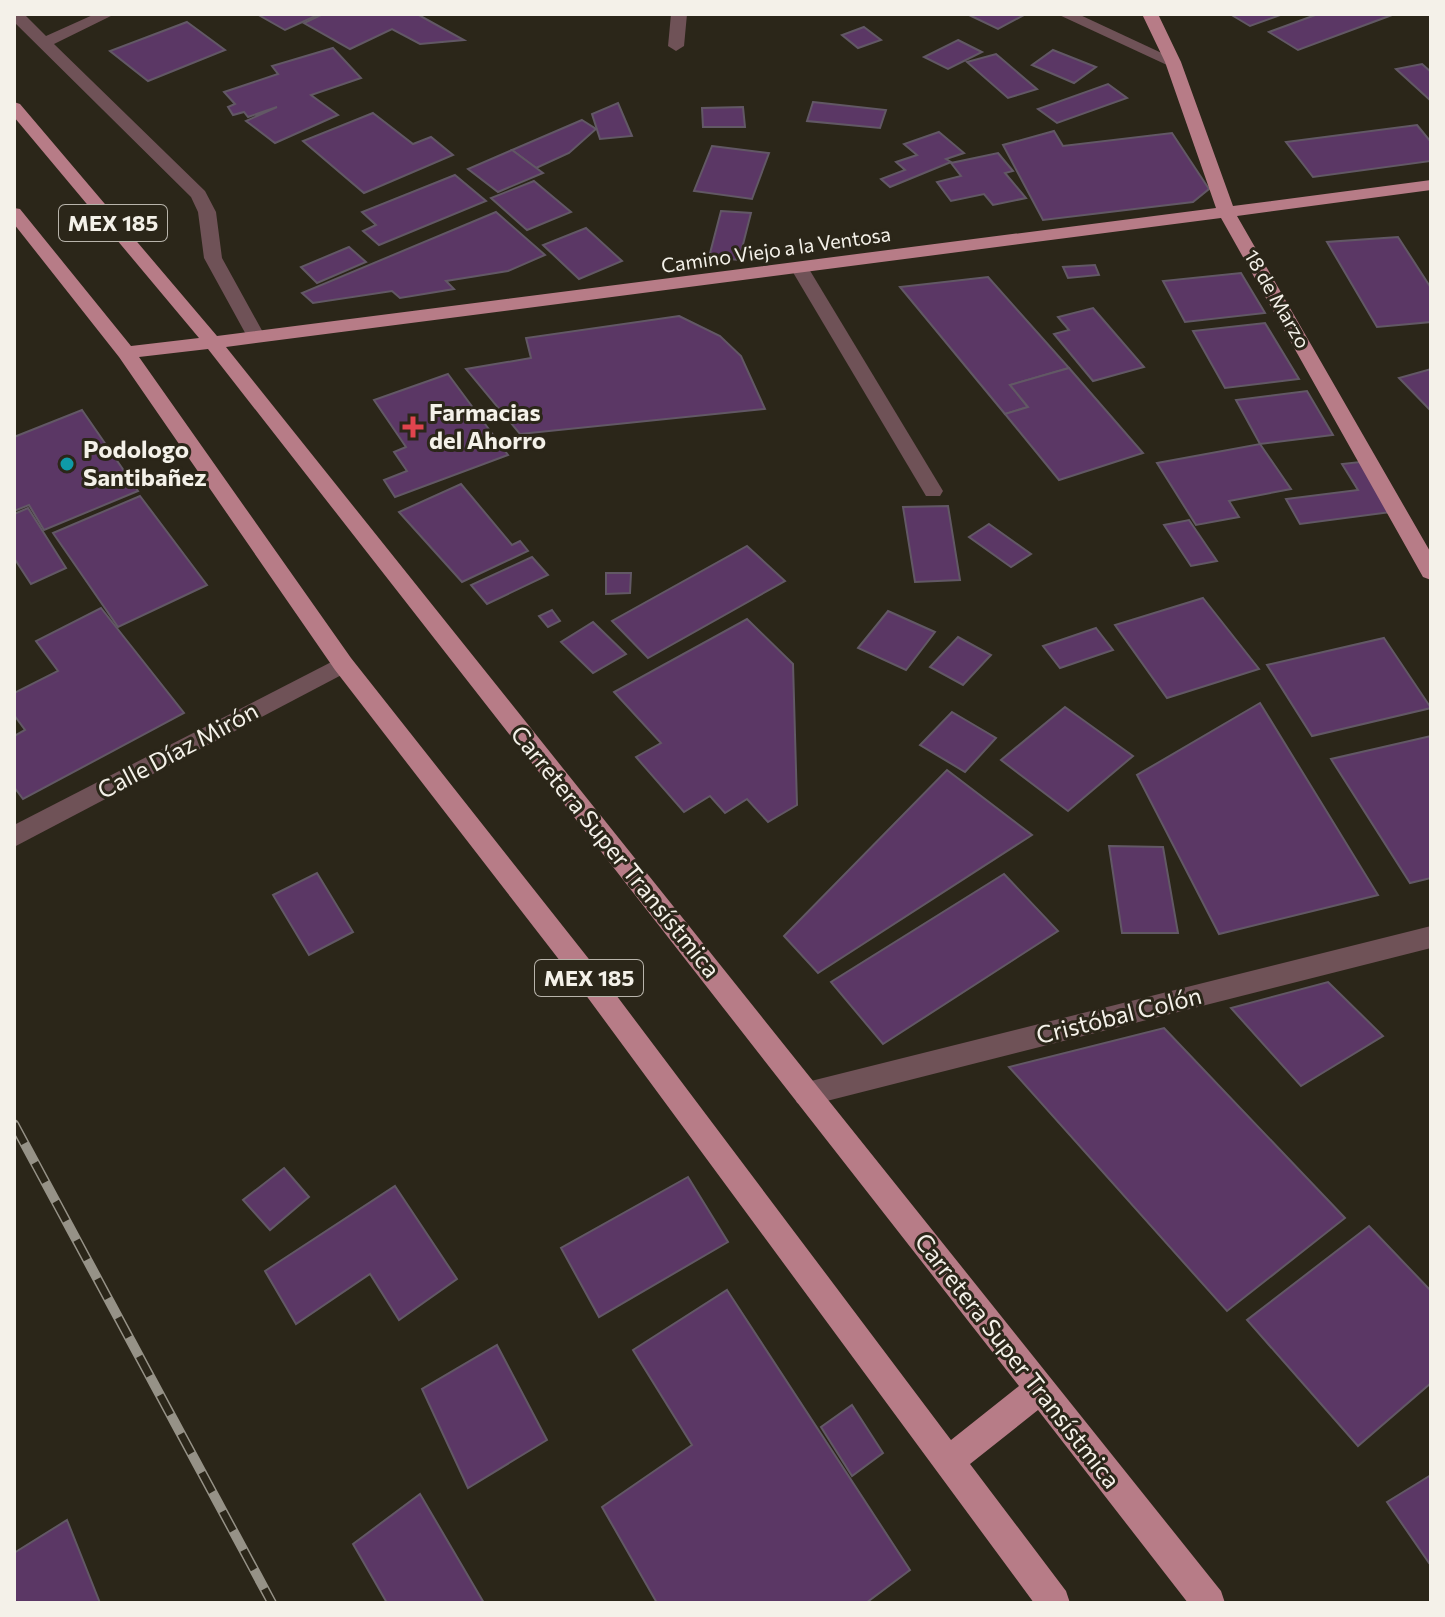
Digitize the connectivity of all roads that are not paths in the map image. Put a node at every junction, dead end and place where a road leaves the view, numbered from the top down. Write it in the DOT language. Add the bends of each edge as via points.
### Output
graph roads {
  1 [pos="15,14"];
  2 [pos="107,14"];
  3 [pos="679,14"];
  4 [pos="1065,14"];
  5 [pos="1150,14"];
  6 [pos="44,43"];
  7 [pos="676,46"];
  8 [pos="1173,62"];
  9 [pos="14,107"];
  10 [pos="1431,185"];
  11 [pos="1226,211"];
  12 [pos="14,213"];
  13 [pos="800,269"];
  14 [pos="256,336"];
  15 [pos="209,341"];
  16 [pos="126,353"];
  17 [pos="933,491"];
  18 [pos="1431,572"];
  19 [pos="343,664"];
  20 [pos="14,837"];
  21 [pos="1431,937"];
  22 [pos="807,1094"];
  23 [pos="1039,1390"];
  24 [pos="948,1462"];
  25 [pos="1054,1603"];
  26 [pos="1209,1603"];
  1 -- 6 [label="street"];
  2 -- 6 [label="street"];
  3 -- 7 [label="street"];
  4 -- 8 [label="street"];
  5 -- 8 [label="main road, 18 de Marzo"];
  6 -- 14 [label="street" via="199,195 207,212 213,258"];
  8 -- 11 [label="main road, 18 de Marzo"];
  9 -- 15 [label="main road, Carretera Super Transístmica / MEX 185"];
  10 -- 11 [label="main road, Camino Viejo a la Ventosa"];
  11 -- 13 [label="main road, Camino Viejo a la Ventosa"];
  11 -- 18 [label="main road, 18 de Marzo"];
  12 -- 16 [label="main road, MEX 185"];
  13 -- 14 [label="main road, Camino Viejo a la Ventosa"];
  13 -- 17 [label="street"];
  14 -- 15 [label="main road, Camino Viejo a la Ventosa"];
  15 -- 16 [label="main road, Camino Viejo a la Ventosa"];
  15 -- 22 [label="main road, Carretera Super Transístmica / MEX 185"];
  16 -- 19 [label="main road, MEX 185"];
  19 -- 20 [label="street, Calle Díaz Mirón"];
  19 -- 24 [label="main road, MEX 185" via="583,971"];
  21 -- 22 [label="street, Cristóbal Colón"];
  22 -- 23 [label="main road, Carretera Super Transístmica / MEX 185"];
  23 -- 24 [label="main road"];
  23 -- 26 [label="main road, Carretera Super Transístmica / MEX 185"];
  24 -- 25 [label="main road, MEX 185"];
}
